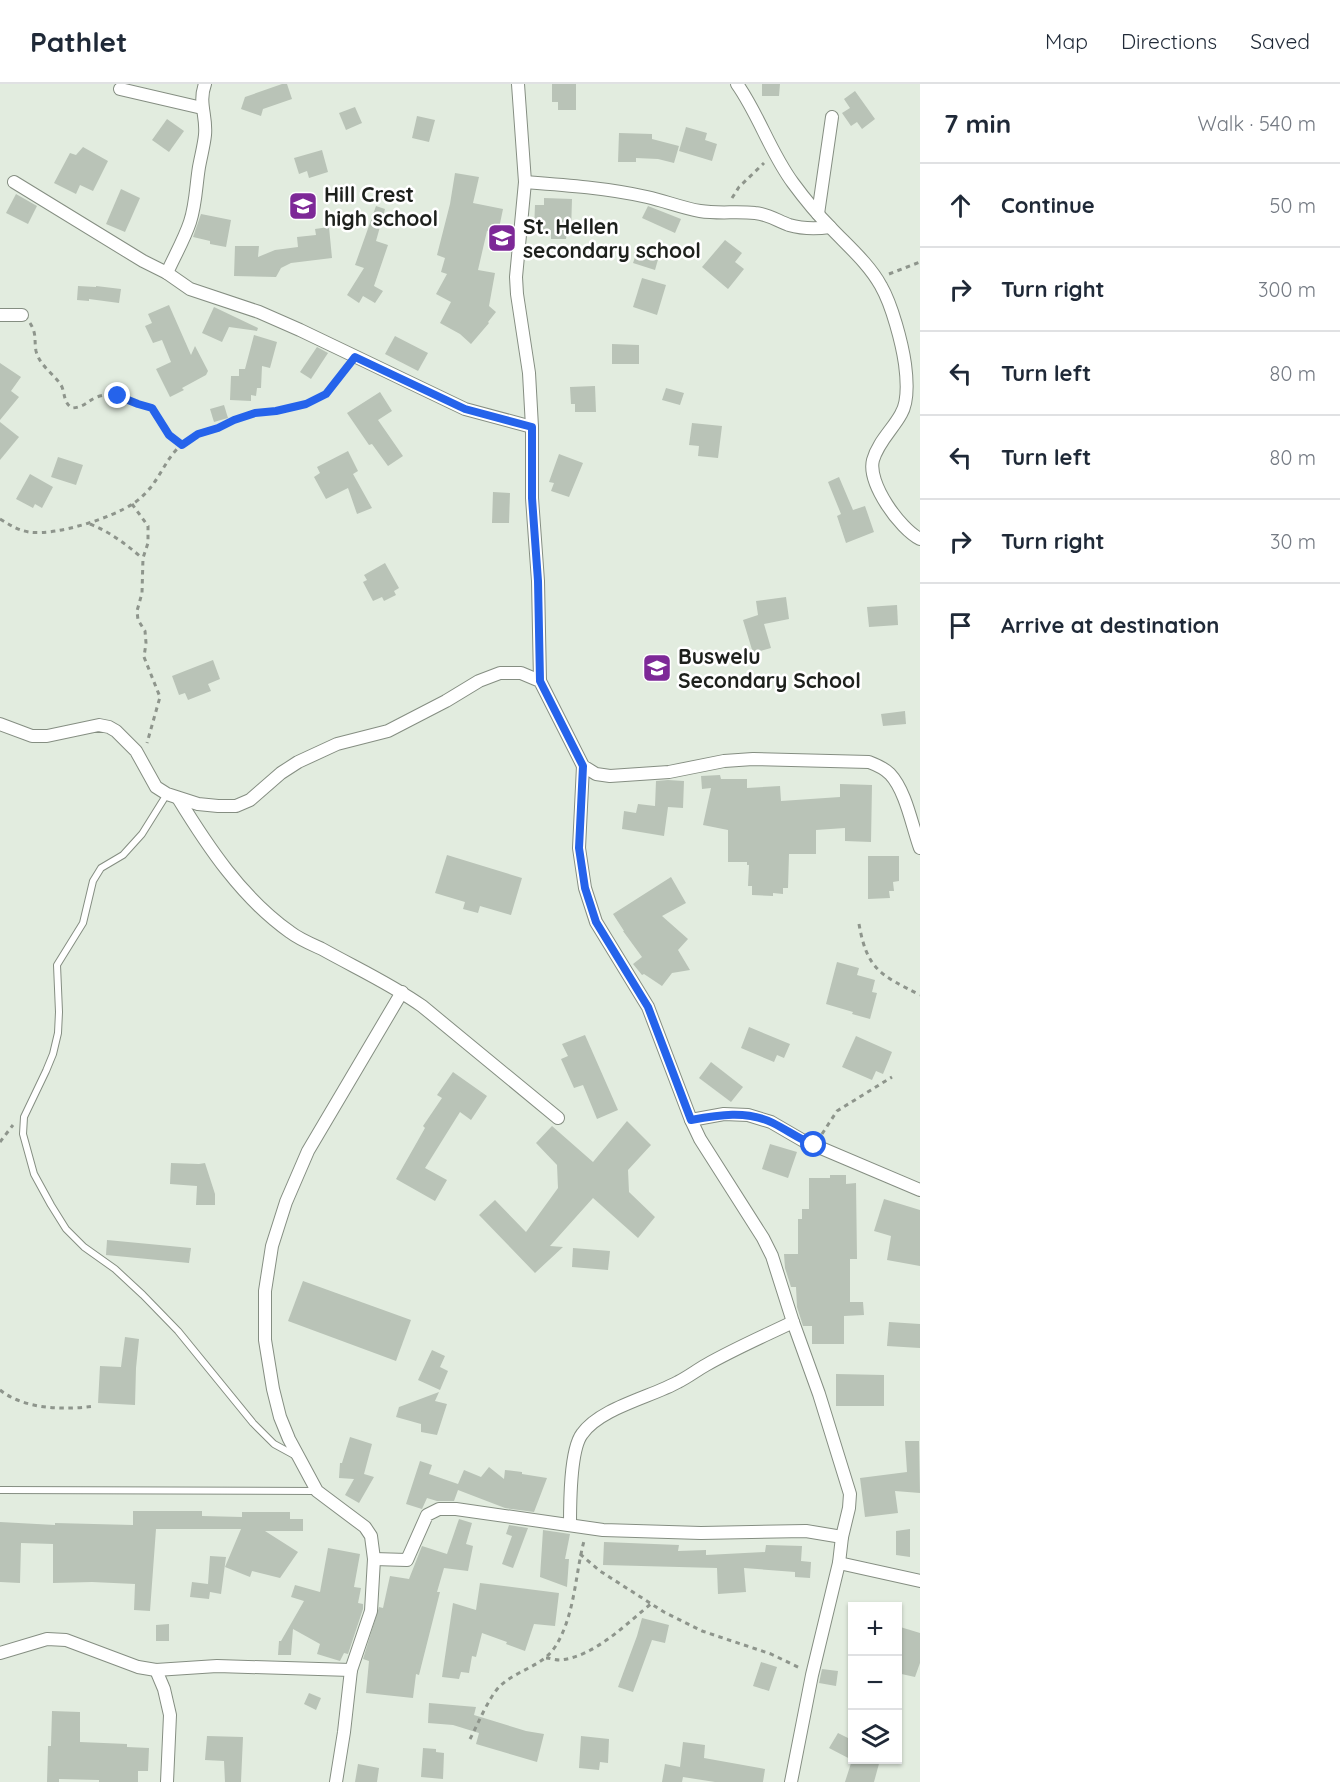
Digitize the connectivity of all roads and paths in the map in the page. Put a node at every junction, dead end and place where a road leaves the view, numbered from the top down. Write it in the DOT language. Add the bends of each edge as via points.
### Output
graph roads {
  1 [pos="205,84"];
  2 [pos="518,84"];
  3 [pos="736,84"];
  4 [pos="120,89"];
  5 [pos="202,108"];
  6 [pos="832,117"];
  7 [pos="774,154"];
  8 [pos="14,182"];
  9 [pos="525,182"];
  10 [pos="721,214"];
  11 [pos="818,214"];
  12 [pos="830,227"];
  13 [pos="920,262"];
  14 [pos="167,273"];
  15 [pos="876,279"];
  16 [pos="0,315"];
  17 [pos="22,315"];
  18 [pos="355,357"];
  19 [pos="532,427"];
  20 [pos="182,445"];
  21 [pos="132,504"];
  22 [pos="0,519"];
  23 [pos="89,523"];
  24 [pos="920,539"];
  25 [pos="143,558"];
  26 [pos="540,681"];
  27 [pos="0,724"];
  28 [pos="141,758"];
  29 [pos="583,766"];
  30 [pos="173,796"];
  31 [pos="920,848"];
  32 [pos="859,924"];
  33 [pos="402,992"];
  34 [pos="920,995"];
  35 [pos="892,1077"];
  36 [pos="558,1118"];
  37 [pos="691,1120"];
  38 [pos="814,1145"];
  39 [pos="920,1190"];
  40 [pos="793,1322"];
  41 [pos="0,1390"];
  42 [pos="95,1406"];
  43 [pos="301,1459"];
  44 [pos="0,1490"];
  45 [pos="317,1491"];
  46 [pos="570,1525"];
  47 [pos="587,1527"];
  48 [pos="842,1537"];
  49 [pos="580,1554"];
  50 [pos="375,1560"];
  51 [pos="839,1563"];
  52 [pos="920,1581"];
  53 [pos="652,1604"];
  54 [pos="0,1653"];
  55 [pos="546,1658"];
  56 [pos="156,1670"];
  57 [pos="351,1670"];
  58 [pos="812,1675"];
  59 [pos="470,1739"];
  60 [pos="167,1782"];
  61 [pos="336,1782"];
  62 [pos="791,1782"];
  1 -- 5 [label="street"];
  2 -- 9 [label="street"];
  3 -- 7 [label="street"];
  4 -- 5 [label="street"];
  5 -- 14 [label="street" via="205,135 194,206"];
  6 -- 11 [label="street"];
  7 -- 10 [label="path" via="739,188"];
  7 -- 11 [label="street"];
  8 -- 14 [label="street"];
  9 -- 10 [label="street" via="647,196"];
  9 -- 19 [label="street" via="516,277"];
  10 -- 12 [label="street" via="757,213 789,225"];
  11 -- 12 [label="street"];
  12 -- 15 [label="street"];
  13 -- 15 [label="path"];
  14 -- 18 [label="street" via="190,289 259,312"];
  15 -- 24 [label="street" via="882,286 900,342 906,402 879,448 873,468 888,507"];
  16 -- 17 [label="street"];
  17 -- 20 [label="path" via="33,327 36,351 61,387 67,405 76,408 105,394 118,396 152,408 169,435"];
  18 -- 19 [label="street" via="465,409"];
  18 -- 20 [label="path" via="326,394 306,404 234,420"];
  19 -- 26 [label="street"];
  20 -- 21 [label="path" via="171,454 150,488"];
  21 -- 23 [label="path"];
  21 -- 25 [label="path" via="148,526"];
  22 -- 23 [label="path" via="14,528 32,532"];
  23 -- 25 [label="path"];
  25 -- 28 [label="path" via="138,620 145,631 144,657 160,697"];
  26 -- 29 [label="street"];
  26 -- 30 [label="street" via="521,674 500,673 479,681 388,731 337,744 298,762 250,800 236,806 198,804"];
  27 -- 28 [label="street" via="32,736 99,725 109,727"];
  28 -- 30 [label="street" via="156,787"];
  29 -- 31 [label="street" via="610,776 753,759 869,762 891,775 902,794"];
  29 -- 37 [label="street" via="579,848 585,888 596,922 648,1007"];
  30 -- 33 [label="street" via="252,901 291,933"];
  30 -- 43 [label="lane" via="123,855 101,868 93,881 83,923 57,965 58,1033 50,1063 24,1117 23,1134 34,1174 66,1230 115,1269 171,1323 252,1423 274,1444"];
  32 -- 34 [label="path" via="866,954 877,971"];
  33 -- 36 [label="street"];
  33 -- 43 [label="street" via="308,1151 272,1246 265,1291 265,1340 280,1417"];
  35 -- 38 [label="path" via="837,1111"];
  37 -- 38 [label="street" via="724,1114 748,1115 771,1122"];
  37 -- 40 [label="street" via="763,1238"];
  38 -- 39 [label="street"];
  40 -- 46 [label="street" via="588,1427 576,1448"];
  40 -- 48 [label="street" via="850,1494"];
  41 -- 42 [label="path" via="36,1405"];
  43 -- 45 [label="street"];
  44 -- 45 [label="lane"];
  45 -- 50 [label="street" via="365,1527 371,1536"];
  46 -- 47 [label="street"];
  46 -- 50 [label="street" via="439,1509 427,1515 407,1560"];
  47 -- 48 [label="street" via="652,1533 806,1532"];
  47 -- 49 [label="path"];
  48 -- 51 [label="street"];
  49 -- 53 [label="path"];
  49 -- 55 [label="path" via="565,1626"];
  50 -- 57 [label="street" via="371,1611"];
  51 -- 52 [label="street"];
  51 -- 58 [label="street"];
  53 -- 55 [label="path" via="602,1644 560,1660"];
  53 -- 58 [label="path" via="702,1631 771,1654"];
  54 -- 56 [label="street" via="47,1639 66,1640"];
  55 -- 59 [label="path" via="499,1688"];
  56 -- 57 [label="street" via="217,1666"];
  56 -- 60 [label="street" via="170,1715"];
  57 -- 61 [label="street"];
  58 -- 62 [label="street"];
}
